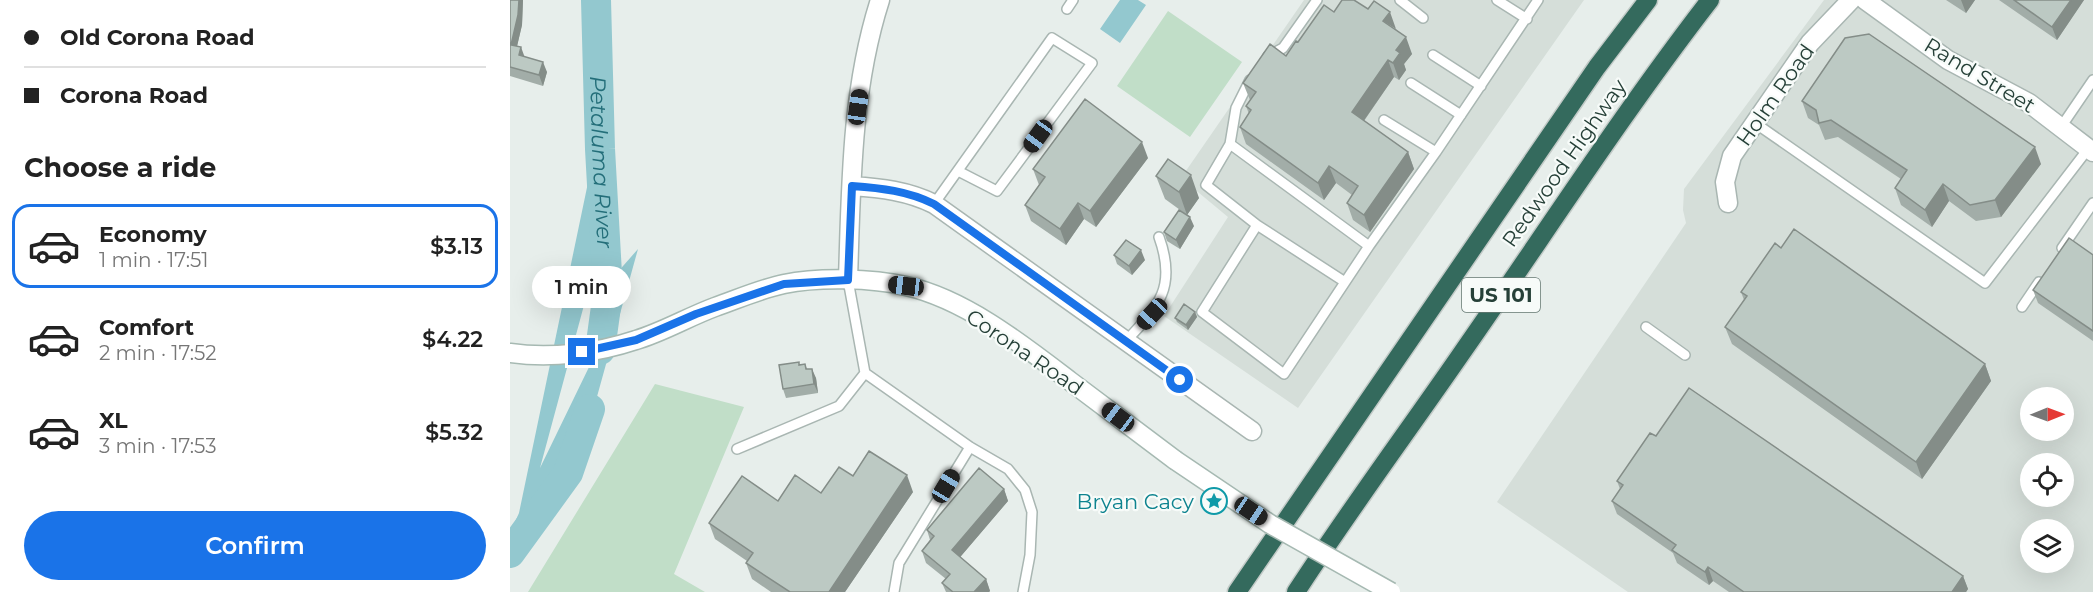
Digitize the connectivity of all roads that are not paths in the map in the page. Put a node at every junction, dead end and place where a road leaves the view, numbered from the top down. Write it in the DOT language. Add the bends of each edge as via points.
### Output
graph roads {
  1 [pos="880,0"];
  2 [pos="1073,0"];
  3 [pos="1317,0"];
  4 [pos="1400,0"];
  5 [pos="1497,0"];
  6 [pos="1538,0"];
  7 [pos="1648,0"];
  8 [pos="1710,0"];
  9 [pos="1851,0"];
  10 [pos="1865,0"];
  11 [pos="1067,9"];
  12 [pos="1424,18"];
  13 [pos="1527,19"];
  14 [pos="1433,55"];
  15 [pos="1260,61"];
  16 [pos="1255,70"];
  17 [pos="2093,80"];
  18 [pos="1411,83"];
  19 [pos="1481,86"];
  20 [pos="1461,115"];
  21 [pos="1384,120"];
  22 [pos="1755,123"];
  23 [pos="2061,127"];
  24 [pos="1230,144"];
  25 [pos="2090,150"];
  26 [pos="1436,152"];
  27 [pos="958,171"];
  28 [pos="852,186"];
  29 [pos="1728,203"];
  30 [pos="2093,203"];
  31 [pos="934,204"];
  32 [pos="1257,225"];
  33 [pos="1159,237"];
  34 [pos="1369,246"];
  35 [pos="2056,258"];
  36 [pos="2042,278"];
  37 [pos="848,280"];
  38 [pos="1345,282"];
  39 [pos="2022,307"];
  40 [pos="1646,327"];
  41 [pos="1126,341"];
  42 [pos="510,353"];
  43 [pos="1685,355"];
  44 [pos="866,373"];
  45 [pos="1252,431"];
  46 [pos="970,447"];
  47 [pos="737,449"];
  48 [pos="894,592"];
  49 [pos="1023,592"];
  50 [pos="1236,592"];
  51 [pos="1296,592"];
  52 [pos="1391,592"];
  1 -- 28 [label="street" via="863,71"];
  2 -- 11 [label="lane"];
  3 -- 15 [label="lane" via="1282,48"];
  4 -- 12 [label="lane"];
  5 -- 13 [label="lane"];
  6 -- 13 [label="lane"];
  7 -- 50 [label="highway, Redwood Highway / US 101" via="1597,67"];
  8 -- 51 [label="highway, Redwood Highway / US 101" via="1554,216"];
  9 -- 22 [label="street, Holm Road" via="1810,43"];
  10 -- 23 [label="street, Rand Street" via="1948,60 2029,103"];
  13 -- 19 [label="lane"];
  14 -- 19 [label="lane"];
  16 -- 24 [label="lane" via="1236,108"];
  17 -- 23 [label="lane"];
  18 -- 20 [label="lane"];
  19 -- 20 [label="lane"];
  20 -- 26 [label="lane"];
  21 -- 26 [label="lane"];
  22 -- 25 [label="lane" via="1985,283"];
  22 -- 29 [label="street, Holm Road" via="1732,156 1725,182"];
  23 -- 25 [label="street, Rand Street"];
  24 -- 32 [label="lane" via="1206,185"];
  24 -- 34 [label="lane"];
  26 -- 34 [label="lane"];
  27 -- 27 [label="lane" via="1052,38 1092,63 998,191"];
  27 -- 31 [label="lane"];
  28 -- 31 [label="street" via="897,190"];
  28 -- 37 [label="street"];
  30 -- 35 [label="lane"];
  31 -- 41 [label="street"];
  32 -- 38 [label="lane"];
  32 -- 38 [label="lane" via="1202,312 1284,374"];
  33 -- 41 [label="lane" via="1167,263 1166,283 1152,314"];
  34 -- 38 [label="lane"];
  36 -- 39 [label="lane"];
  37 -- 42 [label="street, Corona Road" via="775,286 636,340 600,349 529,356"];
  37 -- 44 [label="lane"];
  37 -- 52 [label="street, Corona Road, bridge" via="906,286 962,308 1024,346 1175,460 1270,524"];
  40 -- 43 [label="lane"];
  41 -- 45 [label="street"];
  44 -- 46 [label="lane"];
  44 -- 47 [label="lane" via="839,406"];
  46 -- 48 [label="lane" via="899,563"];
  46 -- 49 [label="lane" via="1008,469 1025,490 1032,512"];
}
